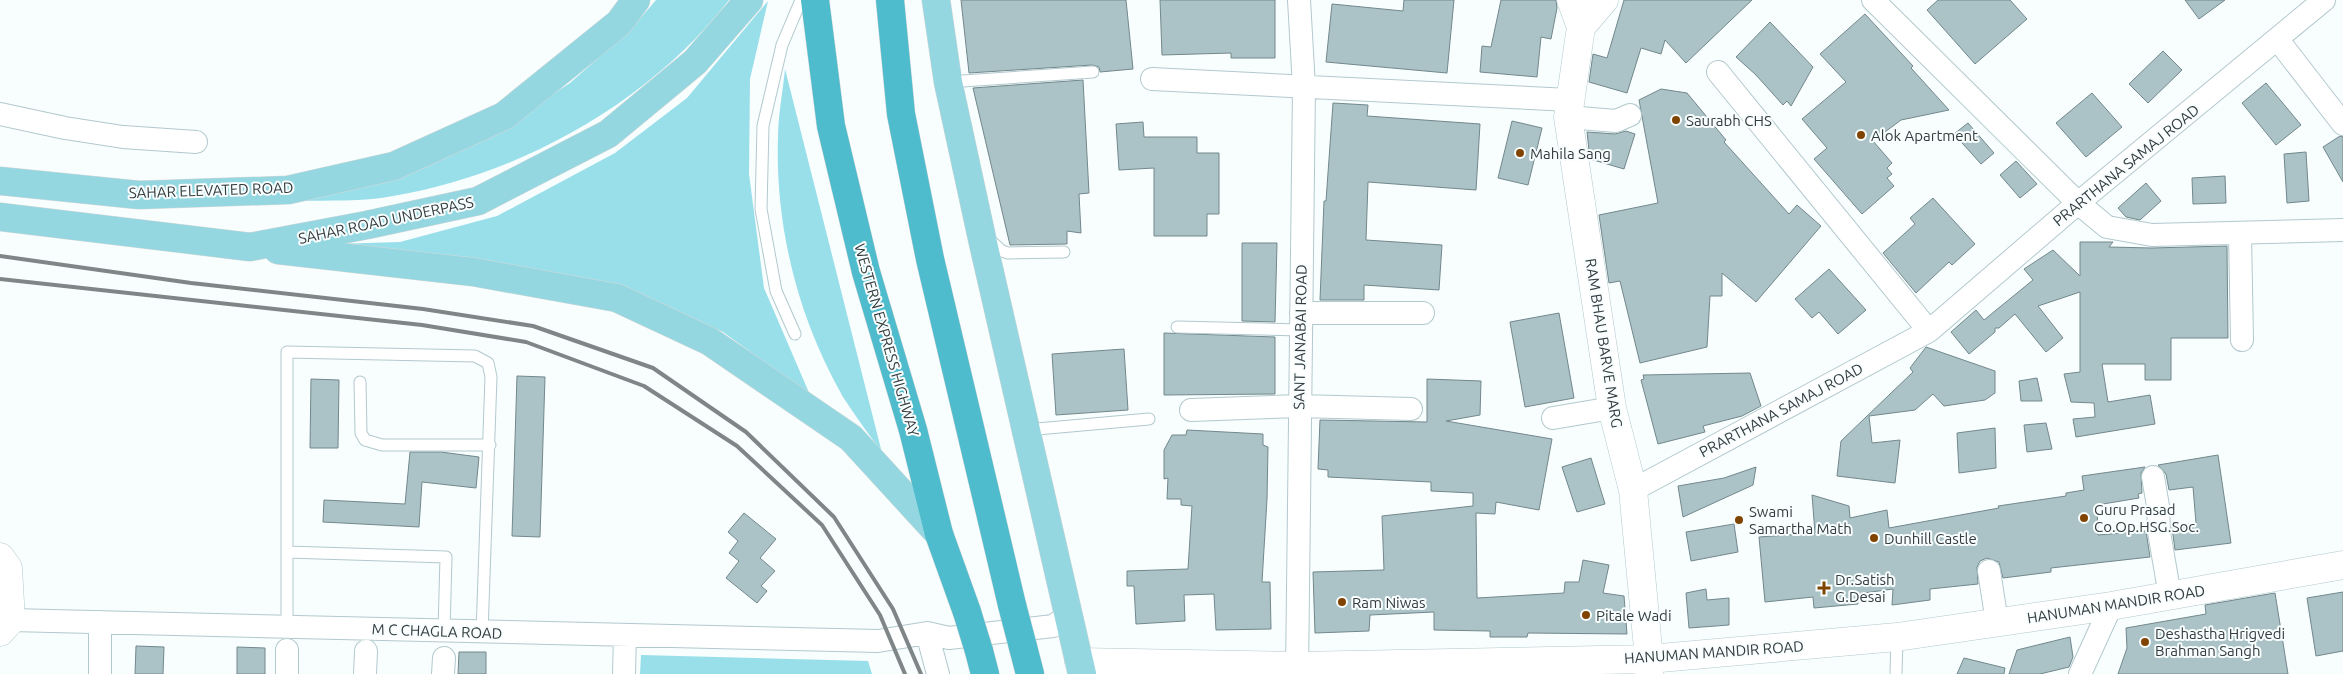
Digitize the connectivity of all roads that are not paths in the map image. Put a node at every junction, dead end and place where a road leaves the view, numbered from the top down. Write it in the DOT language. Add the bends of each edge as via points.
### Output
graph roads {
  1 [pos="636,0"];
  2 [pos="749,0"];
  3 [pos="801,0"];
  4 [pos="815,0"];
  5 [pos="890,0"];
  6 [pos="936,0"];
  7 [pos="1299,0"];
  8 [pos="1571,0"];
  9 [pos="1604,0"];
  10 [pos="1873,0"];
  11 [pos="2324,0"];
  12 [pos="1581,27"];
  13 [pos="2278,40"];
  14 [pos="1094,72"];
  15 [pos="1718,72"];
  16 [pos="1152,79"];
  17 [pos="948,82"];
  18 [pos="1304,87"];
  19 [pos="1569,108"];
  20 [pos="0,114"];
  21 [pos="1630,115"];
  22 [pos="2343,124"];
  23 [pos="196,142"];
  24 [pos="0,181"];
  25 [pos="2078,203"];
  26 [pos="0,218"];
  27 [pos="2343,230"];
  28 [pos="2240,232"];
  29 [pos="983,243"];
  30 [pos="250,247"];
  31 [pos="1064,252"];
  32 [pos="1422,313"];
  33 [pos="1301,321"];
  34 [pos="1177,327"];
  35 [pos="1928,331"];
  36 [pos="795,334"];
  37 [pos="2242,340"];
  38 [pos="360,382"];
  39 [pos="1299,406"];
  40 [pos="1612,408"];
  41 [pos="1411,409"];
  42 [pos="1191,410"];
  43 [pos="1553,418"];
  44 [pos="1148,419"];
  45 [pos="1025,430"];
  46 [pos="490,445"];
  47 [pos="2153,477"];
  48 [pos="1633,490"];
  49 [pos="939,534"];
  50 [pos="287,552"];
  51 [pos="0,557"];
  52 [pos="2343,565"];
  53 [pos="1989,571"];
  54 [pos="2170,596"];
  55 [pos="2112,606"];
  56 [pos="1068,616"];
  57 [pos="100,622"];
  58 [pos="1997,622"];
  59 [pos="6,626"];
  60 [pos="286,626"];
  61 [pos="444,631"];
  62 [pos="482,633"];
  63 [pos="927,634"];
  64 [pos="625,635"];
  65 [pos="1897,637"];
  66 [pos="287,650"];
  67 [pos="366,651"];
  68 [pos="982,663"];
  69 [pos="1649,666"];
  70 [pos="1612,667"];
  71 [pos="1081,668"];
  72 [pos="1552,668"];
  73 [pos="1475,669"];
  74 [pos="1297,670"];
  75 [pos="100,674"];
  76 [pos="287,674"];
  77 [pos="366,674"];
  78 [pos="624,674"];
  79 [pos="938,674"];
  80 [pos="1030,674"];
  81 [pos="1896,674"];
  82 [pos="2080,674"];
  1 -- 24 [label="main road, SAHAR ELEVATED ROAD" via="619,22 504,116 394,166 288,190 139,196"];
  2 -- 30 [label="main road, SAHAR ROAD UNDERPASS" via="695,62 608,134 478,201"];
  3 -- 36 [label="lane" via="782,45 763,126 762,200 776,291"];
  4 -- 49 [label="highway, WESTERN EXPRESS HIGHWAY" via="831,126 866,272 913,430"];
  5 -- 80 [label="highway, bridge" via="901,114 930,259"];
  6 -- 17 [label="main road"];
  7 -- 18 [label="street, SANT JANABAI ROAD"];
  8 -- 12 [label="street, RAM BHAU BARVE MARG"];
  9 -- 12 [label="street"];
  10 -- 25 [label="street"];
  11 -- 13 [label="street, PRARTHANA SAMAJ ROAD"];
  12 -- 19 [label="street, RAM BHAU BARVE MARG"];
  13 -- 22 [label="street"];
  13 -- 25 [label="street, PRARTHANA SAMAJ ROAD"];
  14 -- 17 [label="lane"];
  15 -- 35 [label="street"];
  16 -- 18 [label="street"];
  17 -- 29 [label="main road"];
  18 -- 19 [label="street"];
  18 -- 33 [label="street, SANT JANABAI ROAD"];
  19 -- 21 [label="street" via="1616,121"];
  19 -- 40 [label="street, RAM BHAU BARVE MARG"];
  20 -- 23 [label="street" via="123,137"];
  25 -- 28 [label="street" via="2107,227 2152,235"];
  25 -- 35 [label="street, PRARTHANA SAMAJ ROAD"];
  26 -- 30 [label="main road, SAHAR ROAD UNDERPASS"];
  27 -- 28 [label="street"];
  28 -- 37 [label="street"];
  29 -- 31 [label="lane" via="991,242 1008,253"];
  29 -- 45 [label="main road"];
  30 -- 49 [label="main road" via="474,272 616,298 709,341 851,438"];
  32 -- 33 [label="street"];
  33 -- 34 [label="lane"];
  33 -- 39 [label="street, SANT JANABAI ROAD"];
  35 -- 48 [label="street, PRARTHANA SAMAJ ROAD"];
  38 -- 46 [label="lane" via="360,433 365,440 382,445"];
  39 -- 41 [label="street"];
  39 -- 42 [label="street"];
  39 -- 74 [label="street, SANT JANABAI ROAD"];
  40 -- 43 [label="street"];
  40 -- 48 [label="street, RAM BHAU BARVE MARG"];
  44 -- 45 [label="lane"];
  45 -- 56 [label="main road"];
  46 -- 50 [label="lane" via="491,377 488,363 475,356 287,352"];
  46 -- 62 [label="lane"];
  47 -- 54 [label="street"];
  48 -- 69 [label="street, RAM BHAU BARVE MARG"];
  49 -- 68 [label="highway, WESTERN EXPRESS HIGHWAY, bridge"];
  50 -- 60 [label="lane"];
  50 -- 61 [label="lane" via="446,557"];
  51 -- 59 [label="street" via="8,568"];
  52 -- 54 [label="street, HANUMAN MANDIR ROAD"];
  53 -- 58 [label="street"];
  54 -- 55 [label="street, HANUMAN MANDIR ROAD"];
  55 -- 58 [label="street, HANUMAN MANDIR ROAD"];
  55 -- 82 [label="street"];
  56 -- 63 [label="street, M C CHAGLA ROAD" via="1053,626 949,638"];
  56 -- 71 [label="main road"];
  57 -- 59 [label="street, M C CHAGLA ROAD"];
  57 -- 60 [label="street, M C CHAGLA ROAD"];
  57 -- 75 [label="street"];
  58 -- 65 [label="street, HANUMAN MANDIR ROAD"];
  60 -- 61 [label="street, M C CHAGLA ROAD"];
  61 -- 62 [label="street, M C CHAGLA ROAD"];
  62 -- 64 [label="street, M C CHAGLA ROAD"];
  63 -- 64 [label="street, M C CHAGLA ROAD" via="878,641"];
  63 -- 79 [label="street"];
  64 -- 78 [label="street"];
  65 -- 69 [label="street, HANUMAN MANDIR ROAD"];
  65 -- 81 [label="lane"];
  66 -- 76 [label="street"];
  67 -- 77 [label="street"];
  69 -- 70 [label="street, HANUMAN MANDIR ROAD"];
  70 -- 72 [label="street, HANUMAN MANDIR ROAD"];
  71 -- 74 [label="street, HANUMAN MANDIR ROAD"];
  72 -- 73 [label="street, HANUMAN MANDIR ROAD"];
  73 -- 74 [label="street, HANUMAN MANDIR ROAD"];
}
